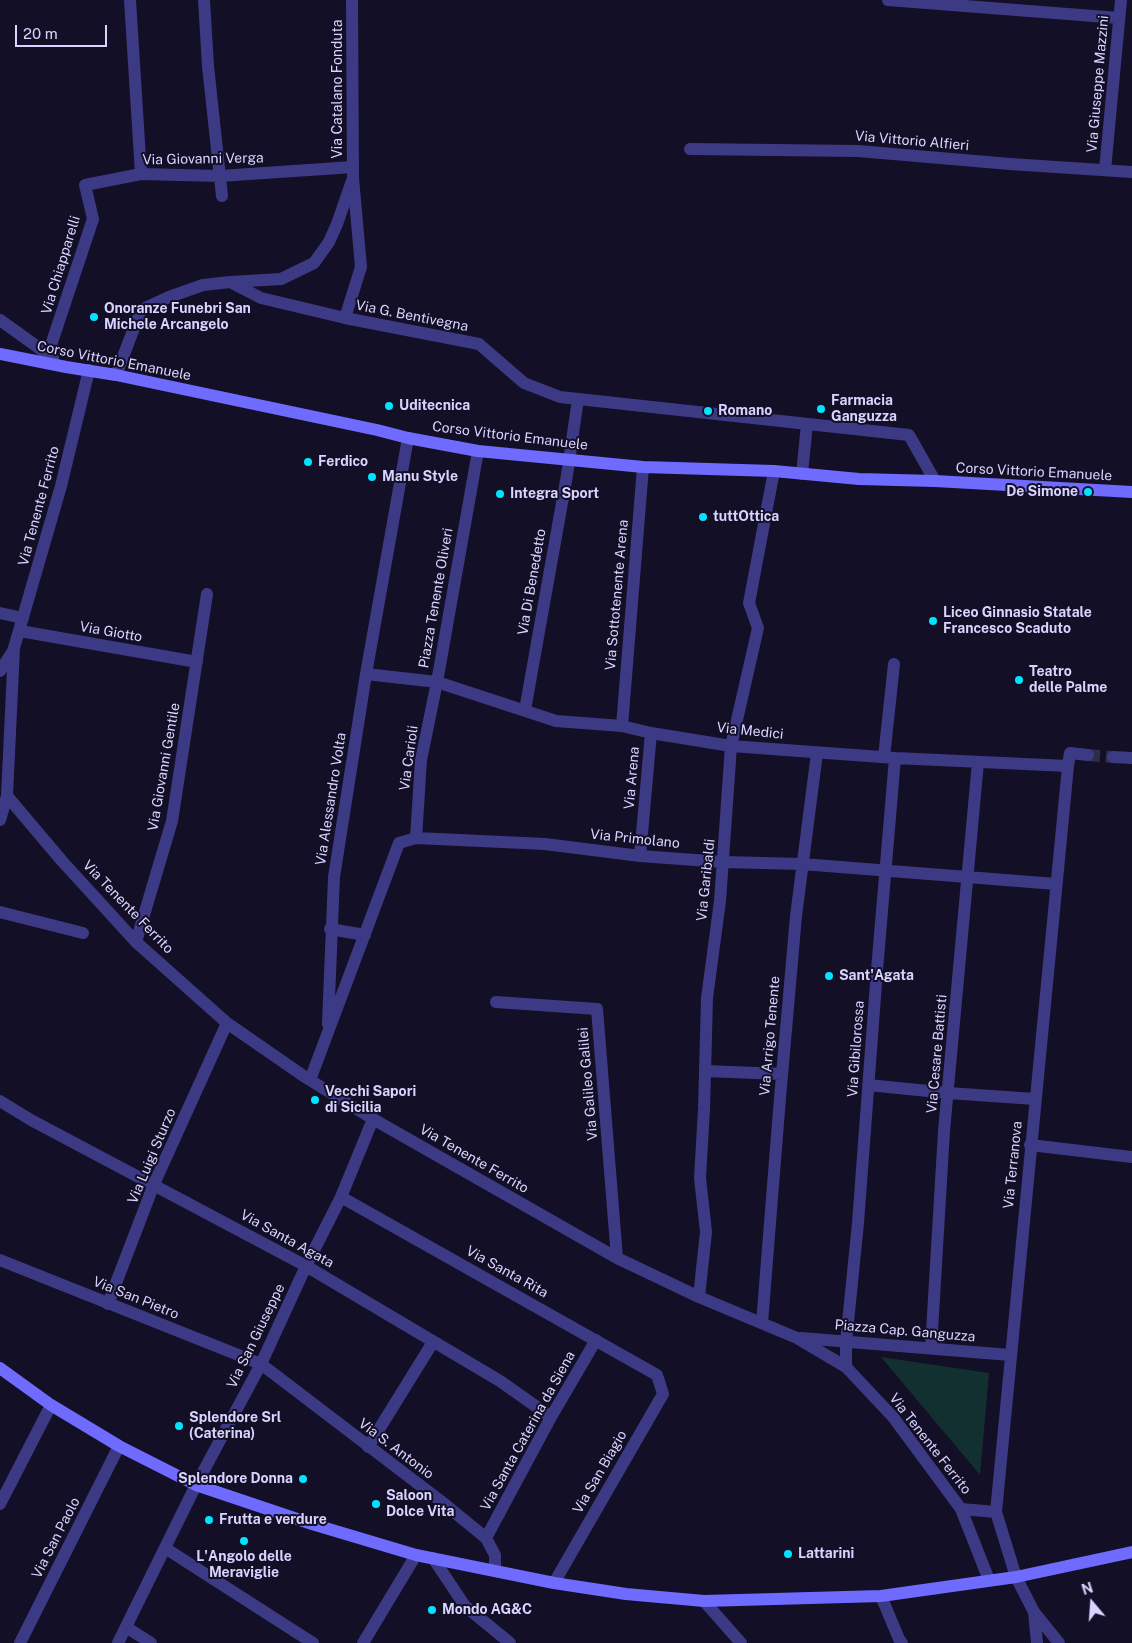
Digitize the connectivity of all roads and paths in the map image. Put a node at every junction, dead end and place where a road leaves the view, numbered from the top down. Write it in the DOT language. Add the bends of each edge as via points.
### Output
graph roads {
  1 [pos="130,0"];
  2 [pos="204,0"];
  3 [pos="352,0"];
  4 [pos="888,0"];
  5 [pos="1121,0"];
  6 [pos="1119,18"];
  7 [pos="690,149"];
  8 [pos="1105,170"];
  9 [pos="353,172"];
  10 [pos="1132,172"];
  11 [pos="141,174"];
  12 [pos="220,176"];
  13 [pos="85,185"];
  14 [pos="222,196"];
  15 [pos="230,282"];
  16 [pos="345,318"];
  17 [pos="0,320"];
  18 [pos="0,354"];
  19 [pos="48,354"];
  20 [pos="66,367"];
  21 [pos="89,370"];
  22 [pos="116,375"];
  23 [pos="578,399"];
  24 [pos="807,424"];
  25 [pos="408,438"];
  26 [pos="478,450"];
  27 [pos="569,459"];
  28 [pos="643,467"];
  29 [pos="774,471"];
  30 [pos="802,474"];
  31 [pos="935,481"];
  32 [pos="1132,492"];
  33 [pos="208,594"];
  34 [pos="0,613"];
  35 [pos="23,618"];
  36 [pos="20,631"];
  37 [pos="14,648"];
  38 [pos="197,662"];
  39 [pos="894,664"];
  40 [pos="0,671"];
  41 [pos="366,674"];
  42 [pos="437,682"];
  43 [pos="525,710"];
  44 [pos="622,726"];
  45 [pos="651,733"];
  46 [pos="731,746"];
  47 [pos="817,753"];
  48 [pos="1088,755"];
  49 [pos="1112,756"];
  50 [pos="890,758"];
  51 [pos="1132,758"];
  52 [pos="1069,759"];
  53 [pos="978,762"];
  54 [pos="7,796"];
  55 [pos="0,820"];
  56 [pos="416,838"];
  57 [pos="640,856"];
  58 [pos="723,862"];
  59 [pos="802,864"];
  60 [pos="886,870"];
  61 [pos="966,877"];
  62 [pos="1056,884"];
  63 [pos="0,912"];
  64 [pos="330,929"];
  65 [pos="83,934"];
  66 [pos="365,935"];
  67 [pos="136,942"];
  68 [pos="496,1002"];
  69 [pos="227,1022"];
  70 [pos="327,1035"];
  71 [pos="705,1071"];
  72 [pos="782,1074"];
  73 [pos="310,1080"];
  74 [pos="868,1085"];
  75 [pos="948,1093"];
  76 [pos="1035,1099"];
  77 [pos="0,1101"];
  78 [pos="373,1119"];
  79 [pos="1030,1146"];
  80 [pos="1132,1157"];
  81 [pos="154,1184"];
  82 [pos="341,1197"];
  83 [pos="617,1258"];
  84 [pos="0,1260"];
  85 [pos="306,1266"];
  86 [pos="699,1297"];
  87 [pos="108,1304"];
  88 [pos="762,1323"];
  89 [pos="797,1338"];
  90 [pos="596,1340"];
  91 [pos="433,1342"];
  92 [pos="846,1342"];
  93 [pos="931,1348"];
  94 [pos="1010,1355"];
  95 [pos="261,1364"];
  96 [pos="846,1367"];
  97 [pos="0,1368"];
  98 [pos="657,1375"];
  99 [pos="51,1405"];
  100 [pos="551,1417"];
  101 [pos="119,1446"];
  102 [pos="368,1447"];
  103 [pos="196,1485"];
  104 [pos="0,1504"];
  105 [pos="961,1509"];
  106 [pos="996,1512"];
  107 [pos="486,1538"];
  108 [pos="165,1548"];
  109 [pos="1132,1552"];
  110 [pos="416,1555"];
  111 [pos="432,1558"];
  112 [pos="495,1570"];
  113 [pos="1016,1576"];
  114 [pos="989,1580"];
  115 [pos="554,1583"];
  116 [pos="880,1596"];
  117 [pos="704,1601"];
  118 [pos="1034,1612"];
  119 [pos="126,1627"];
  120 [pos="20,1643"];
  121 [pos="118,1643"];
  122 [pos="151,1643"];
  123 [pos="313,1643"];
  124 [pos="363,1643"];
  125 [pos="510,1643"];
  126 [pos="741,1643"];
  127 [pos="902,1643"];
  128 [pos="1037,1643"];
  129 [pos="1059,1643"];
  1 -- 11 [label="street"];
  2 -- 12 [label="street"];
  3 -- 9 [label="street, Via Catalano Fonduta"];
  4 -- 6 [label="street"];
  5 -- 6 [label="street, Via Giuseppe Mazzini"];
  6 -- 8 [label="street, Via Giuseppe Mazzini"];
  7 -- 8 [label="street, Via Vittorio Alfieri" via="858,151"];
  8 -- 10 [label="street, Via Vittorio Alfieri"];
  9 -- 12 [label="street, Via Giovanni Verga"];
  9 -- 15 [label="street, Via Catalano Fonduta" via="337,224 314,263 281,278"];
  9 -- 16 [label="street, Via Catalano Fonduta" via="361,267"];
  11 -- 12 [label="street, Via Giovanni Verga"];
  11 -- 13 [label="street, Via Giovanni Verga"];
  12 -- 14 [label="street"];
  13 -- 19 [label="street, Via Chiapparelli" via="93,219"];
  15 -- 16 [label="street, Via G. Bentivegna" via="261,298"];
  15 -- 22 [label="street, Via Catalano Fonduta" via="203,286 141,310"];
  16 -- 23 [label="street, Via G. Bentivegna" via="479,344 524,383 560,397"];
  17 -- 19 [label="street"];
  18 -- 20 [label="main road, Corso Vittorio Emanuele"];
  19 -- 20 [label="street"];
  20 -- 21 [label="main road, Corso Vittorio Emanuele"];
  21 -- 22 [label="main road, Corso Vittorio Emanuele"];
  21 -- 35 [label="street, Via Tenente Ferrito" via="61,486"];
  22 -- 25 [label="main road, Corso Vittorio Emanuele"];
  23 -- 24 [label="street"];
  23 -- 27 [label="street, Via Di Benedetto"];
  24 -- 30 [label="street"];
  24 -- 31 [label="street" via="909,435"];
  25 -- 26 [label="main road, Corso Vittorio Emanuele"];
  25 -- 41 [label="street"];
  26 -- 27 [label="main road, Corso Vittorio Emanuele"];
  26 -- 42 [label="street, Piazza Tenente Oliveri"];
  27 -- 28 [label="main road, Corso Vittorio Emanuele"];
  27 -- 43 [label="street, Via Di Benedetto"];
  28 -- 29 [label="main road, Corso Vittorio Emanuele"];
  28 -- 44 [label="street, Via Sottotenente Arena"];
  29 -- 30 [label="main road, Corso Vittorio Emanuele"];
  29 -- 46 [label="street, Via Garibaldi" via="749,603 758,628"];
  30 -- 31 [label="main road, Corso Vittorio Emanuele"];
  31 -- 32 [label="main road, Corso Vittorio Emanuele"];
  33 -- 38 [label="street, Via Giovanni Gentile"];
  34 -- 35 [label="street"];
  35 -- 36 [label="street, Via Tenente Ferrito"];
  36 -- 37 [label="street, Via Tenente Ferrito"];
  36 -- 38 [label="street, Via Giotto"];
  37 -- 40 [label="street, Via Tenente Ferrito"];
  37 -- 54 [label="street, Via Tenente Ferrito"];
  38 -- 67 [label="street, Via Giovanni Gentile" via="172,821"];
  39 -- 50 [label="street, Via Gibilorossa"];
  41 -- 42 [label="street, Piazza Tenente Oliveri"];
  41 -- 64 [label="street, Via Alessandro Volta" via="334,877"];
  42 -- 43 [label="street, Via Medici"];
  42 -- 56 [label="street, Via Carioli" via="421,760"];
  43 -- 44 [label="street, Via Medici" via="556,721"];
  44 -- 45 [label="street, Via Medici"];
  45 -- 46 [label="street, Via Medici"];
  45 -- 57 [label="street, Via Arena"];
  46 -- 47 [label="street, Via Medici"];
  46 -- 58 [label="street, Via Garibaldi"];
  47 -- 50 [label="street, Via Medici"];
  47 -- 59 [label="street, Via Arrigo Tenente"];
  48 -- 52 [label="street, Via Medici"];
  49 -- 51 [label="street"];
  50 -- 53 [label="street, Via Medici"];
  50 -- 60 [label="street, Via Gibilorossa"];
  52 -- 53 [label="street, Via Medici"];
  52 -- 62 [label="street, Via Terranova"];
  53 -- 61 [label="street, Via Cesare Battisti"];
  54 -- 55 [label="street"];
  54 -- 67 [label="street, Via Tenente Ferrito"];
  56 -- 57 [label="street, Via Primolano" via="545,844"];
  56 -- 66 [label="street" via="399,843"];
  57 -- 58 [label="street, Via Primolano"];
  58 -- 59 [label="street, Via Primolano"];
  58 -- 71 [label="street, Via Garibaldi" via="707,998"];
  59 -- 60 [label="street, Via Primolano"];
  59 -- 72 [label="street, Via Arrigo Tenente"];
  60 -- 61 [label="street, Via Primolano"];
  60 -- 74 [label="street, Via Gibilorossa"];
  61 -- 62 [label="street, Via Primolano"];
  61 -- 75 [label="street, Via Cesare Battisti"];
  62 -- 76 [label="street, Via Terranova"];
  63 -- 65 [label="street"];
  64 -- 66 [label="street"];
  64 -- 70 [label="street, Via Alessandro Volta"];
  66 -- 70 [label="street"];
  67 -- 69 [label="street, Via Tenente Ferrito"];
  68 -- 83 [label="street, Via Galileo Galilei" via="597,1009"];
  69 -- 73 [label="street, Via Tenente Ferrito"];
  69 -- 81 [label="street, Via Luigi Sturzo"];
  70 -- 73 [label="street"];
  71 -- 72 [label="street"];
  71 -- 86 [label="street, Via Garibaldi" via="700,1178 706,1232"];
  72 -- 88 [label="street, Via Arrigo Tenente"];
  73 -- 78 [label="street, Via Tenente Ferrito"];
  74 -- 75 [label="street"];
  74 -- 92 [label="street, Via Gibilorossa"];
  75 -- 76 [label="street"];
  75 -- 93 [label="street, Via Cesare Battisti"];
  76 -- 79 [label="street, Via Terranova"];
  77 -- 81 [label="street, Via Santa Agata"];
  78 -- 82 [label="street, Via San Giuseppe"];
  78 -- 83 [label="street, Via Tenente Ferrito"];
  79 -- 80 [label="street"];
  79 -- 94 [label="street, Via Terranova"];
  81 -- 85 [label="street, Via Santa Agata"];
  81 -- 87 [label="street, Via Luigi Sturzo"];
  82 -- 85 [label="street, Via San Giuseppe"];
  82 -- 90 [label="street, Via Santa Rita"];
  83 -- 86 [label="street, Via Tenente Ferrito"];
  84 -- 87 [label="street, Via San Pietro"];
  85 -- 91 [label="street, Via Santa Agata"];
  85 -- 95 [label="street, Via San Giuseppe"];
  86 -- 88 [label="street, Via Tenente Ferrito"];
  87 -- 95 [label="street, Via San Pietro"];
  88 -- 89 [label="street, Via Tenente Ferrito"];
  89 -- 92 [label="street, Piazza Cap. Ganguzza"];
  89 -- 96 [label="street, Via Tenente Ferrito"];
  90 -- 98 [label="street, Via Santa Rita"];
  90 -- 100 [label="street, Via Santa Caterina da Siena"];
  91 -- 100 [label="street, Via Santa Agata" via="500,1381"];
  91 -- 102 [label="street"];
  92 -- 93 [label="street, Piazza Cap. Ganguzza"];
  92 -- 96 [label="street, Via Gibilorossa"];
  93 -- 94 [label="street, Piazza Cap. Ganguzza"];
  94 -- 106 [label="street, Via Terranova"];
  95 -- 102 [label="street, Via S. Antonio"];
  95 -- 103 [label="street, Via San Giuseppe"];
  96 -- 105 [label="street, Via Tenente Ferrito" via="893,1417"];
  97 -- 99 [label="main road"];
  98 -- 115 [label="street, Via San Biagio" via="663,1394"];
  99 -- 101 [label="main road"];
  99 -- 104 [label="street"];
  100 -- 107 [label="street, Via Santa Caterina da Siena"];
  101 -- 103 [label="main road"];
  101 -- 120 [label="street, Via San Paolo"];
  102 -- 107 [label="street, Via S. Antonio"];
  103 -- 108 [label="street, Via San Giuseppe"];
  103 -- 110 [label="main road"];
  105 -- 106 [label="street"];
  105 -- 114 [label="street, Via Tenente Ferrito"];
  106 -- 113 [label="street, Via Terranova"];
  107 -- 112 [label="street, Via S. Antonio" via="495,1555"];
  108 -- 119 [label="street, Via San Giuseppe"];
  108 -- 123 [label="street"];
  109 -- 113 [label="main road"];
  110 -- 111 [label="main road"];
  110 -- 124 [label="street"];
  111 -- 112 [label="main road"];
  111 -- 125 [label="street" via="465,1606"];
  112 -- 115 [label="main road"];
  113 -- 114 [label="main road"];
  113 -- 118 [label="street, Via Terranova"];
  114 -- 116 [label="main road"];
  115 -- 117 [label="main road"];
  116 -- 117 [label="main road"];
  116 -- 127 [label="street"];
  117 -- 126 [label="street"];
  118 -- 128 [label="street"];
  118 -- 129 [label="street"];
  119 -- 121 [label="street, Via San Giuseppe"];
  119 -- 122 [label="street"];
}
